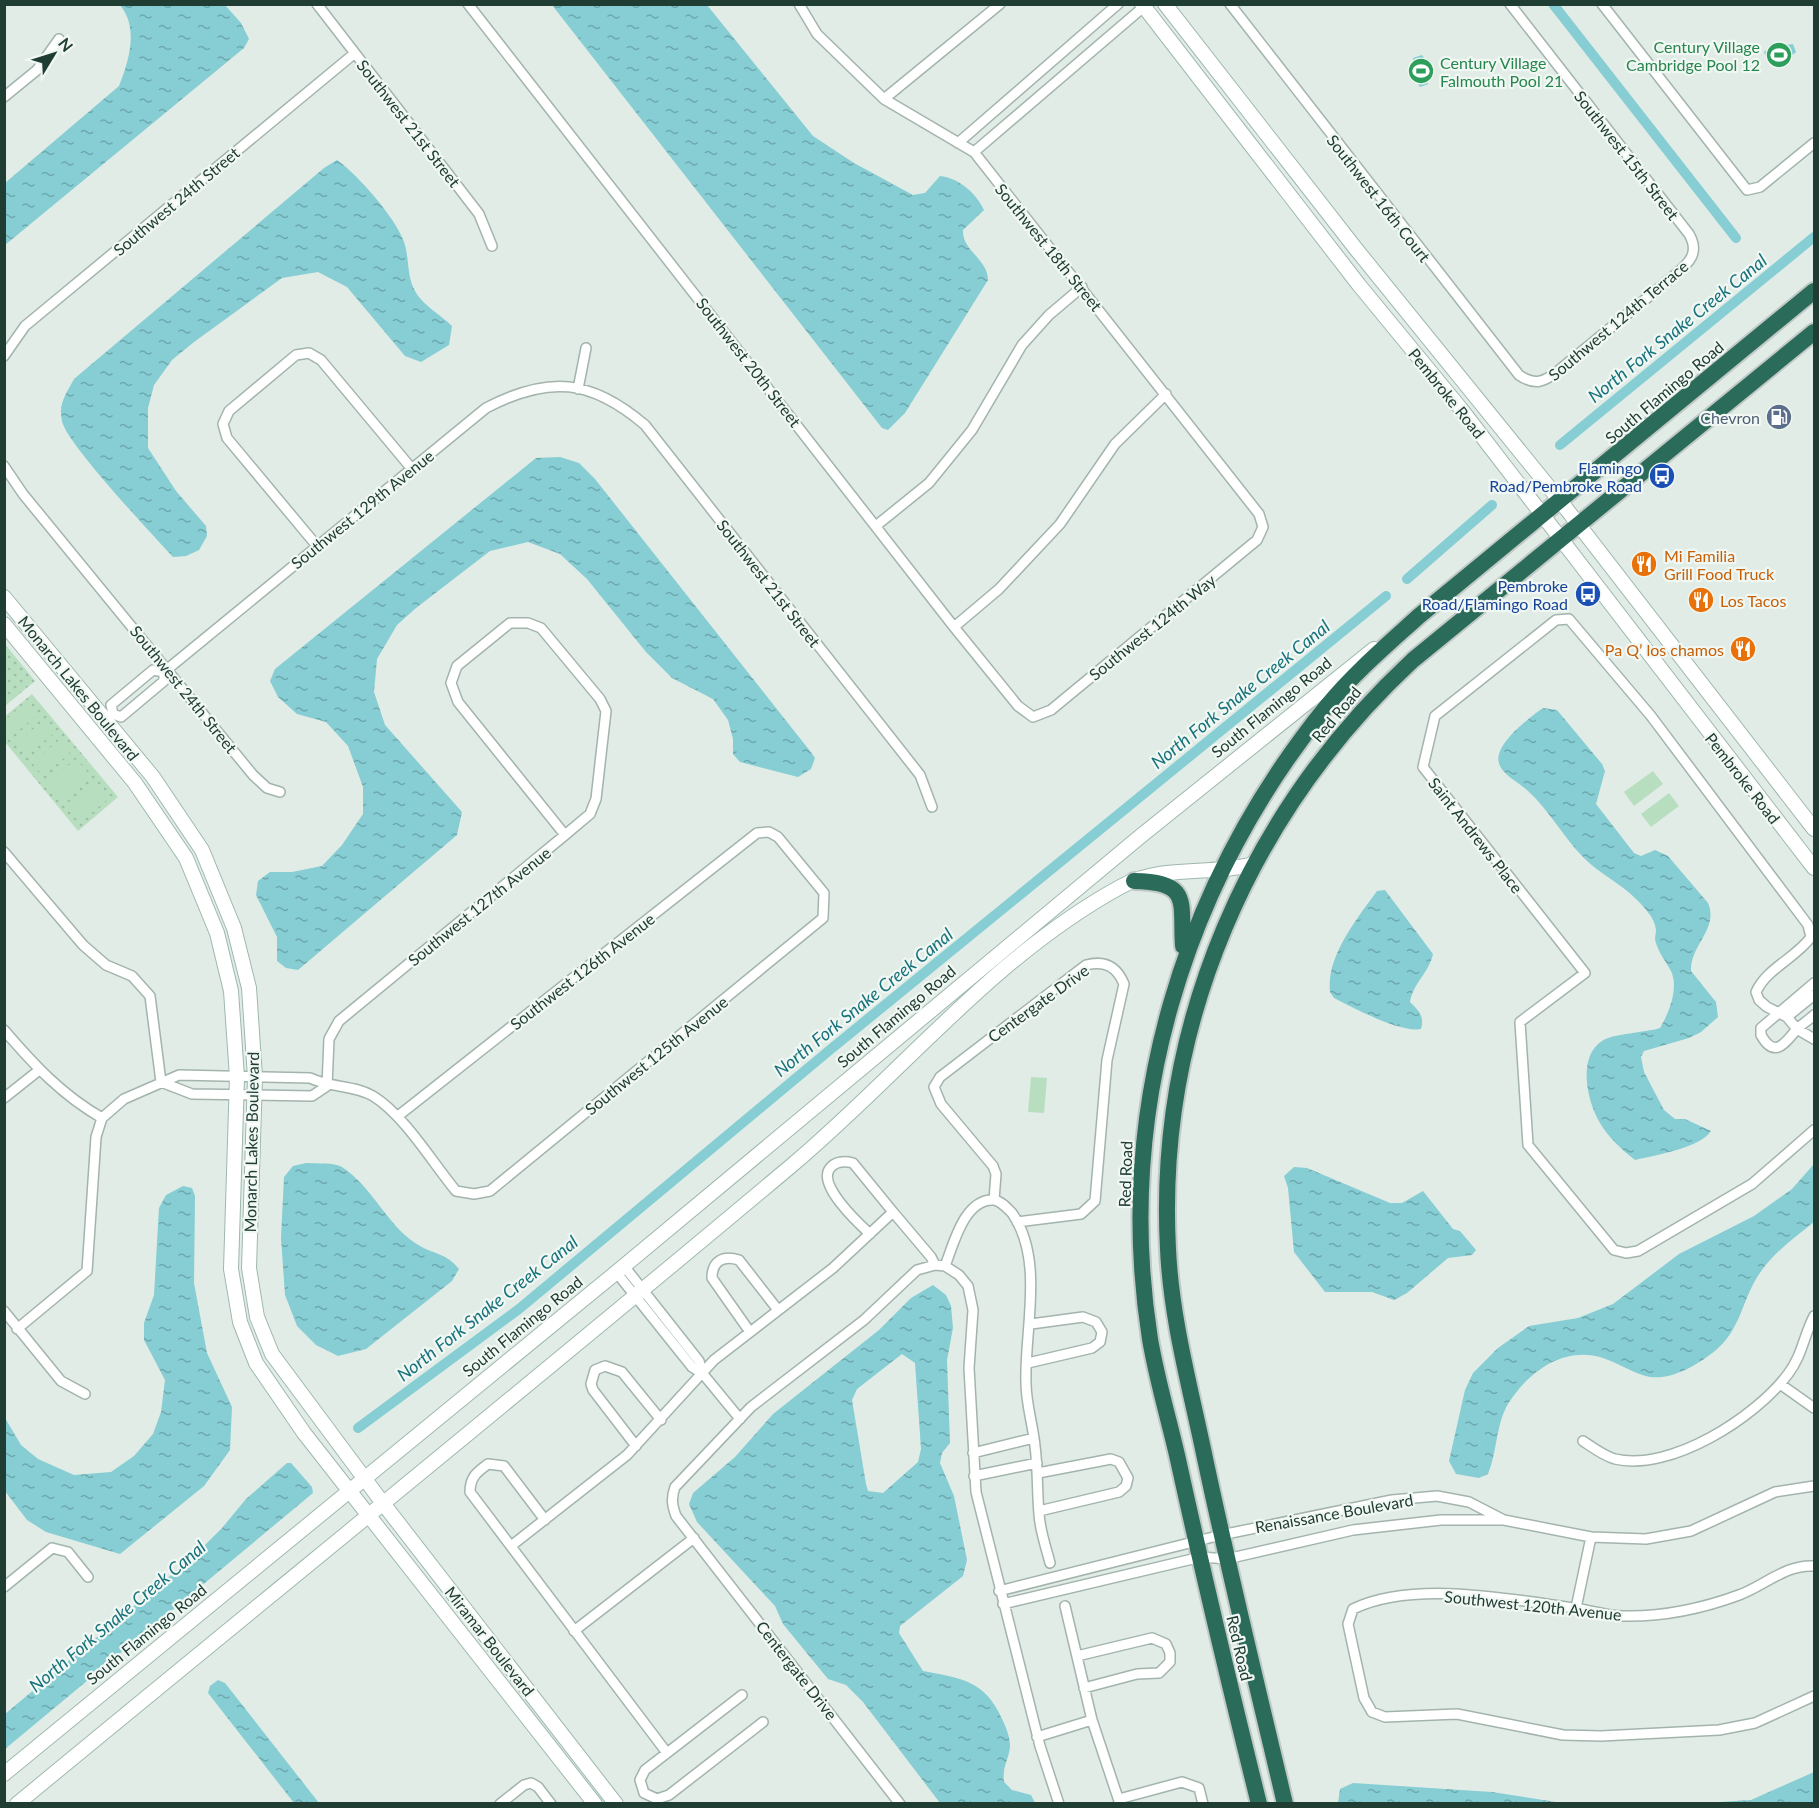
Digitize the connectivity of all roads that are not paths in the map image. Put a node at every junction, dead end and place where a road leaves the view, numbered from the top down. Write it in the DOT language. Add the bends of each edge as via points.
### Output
graph roads {
  1 [pos="316,4"];
  2 [pos="468,4"];
  3 [pos="815,4"];
  4 [pos="1000,4"];
  5 [pos="1118,4"];
  6 [pos="1165,4"];
  7 [pos="1230,4"];
  8 [pos="1510,4"];
  9 [pos="1602,4"];
  10 [pos="1145,6"];
  11 [pos="802,8"];
  12 [pos="58,39"];
  13 [pos="355,53"];
  14 [pos="4,97"];
  15 [pos="884,99"];
  16 [pos="957,143"];
  17 [pos="1815,143"];
  18 [pos="974,152"];
  19 [pos="1317,200"];
  20 [pos="1302,211"];
  21 [pos="492,246"];
  22 [pos="1695,251"];
  23 [pos="1082,287"];
  24 [pos="1815,291"];
  25 [pos="1815,332"];
  26 [pos="586,348"];
  27 [pos="4,356"];
  28 [pos="1536,383"];
  29 [pos="578,389"];
  30 [pos="1166,394"];
  31 [pos="4,466"];
  32 [pos="412,469"];
  33 [pos="1561,502"];
  34 [pos="1543,516"];
  35 [pos="1578,524"];
  36 [pos="877,525"];
  37 [pos="1263,527"];
  38 [pos="1560,539"];
  39 [pos="317,546"];
  40 [pos="4,597"];
  41 [pos="1419,616"];
  42 [pos="4,624"];
  43 [pos="954,627"];
  44 [pos="166,671"];
  45 [pos="109,717"];
  46 [pos="1033,717"];
  47 [pos="280,792"];
  48 [pos="932,807"];
  49 [pos="1815,829"];
  50 [pos="565,835"];
  51 [pos="4,852"];
  52 [pos="1253,864"];
  53 [pos="1815,868"];
  54 [pos="1219,872"];
  55 [pos="1134,881"];
  56 [pos="825,903"];
  57 [pos="1184,958"];
  58 [pos="1815,983"];
  59 [pos="1815,995"];
  60 [pos="1783,1015"];
  61 [pos="1815,1015"];
  62 [pos="1797,1029"];
  63 [pos="4,1030"];
  64 [pos="1815,1039"];
  65 [pos="38,1071"];
  66 [pos="237,1077"];
  67 [pos="255,1077"];
  68 [pos="161,1082"];
  69 [pos="327,1086"];
  70 [pos="237,1094"];
  71 [pos="255,1095"];
  72 [pos="4,1098"];
  73 [pos="398,1116"];
  74 [pos="102,1118"];
  75 [pos="1815,1130"];
  76 [pos="994,1200"];
  77 [pos="893,1212"];
  78 [pos="1017,1222"];
  79 [pos="870,1234"];
  80 [pos="934,1265"];
  81 [pos="945,1266"];
  82 [pos="620,1269"];
  83 [pos="639,1293"];
  84 [pos="778,1310"];
  85 [pos="4,1311"];
  86 [pos="1815,1316"];
  87 [pos="1031,1324"];
  88 [pos="17,1329"];
  89 [pos="750,1332"];
  90 [pos="1028,1363"];
  91 [pos="704,1374"];
  92 [pos="1780,1384"];
  93 [pos="85,1394"];
  94 [pos="1815,1408"];
  95 [pos="740,1419"];
  96 [pos="661,1420"];
  97 [pos="1034,1438"];
  98 [pos="1583,1441"];
  99 [pos="636,1446"];
  100 [pos="972,1453"];
  101 [pos="1037,1463"];
  102 [pos="1038,1473"];
  103 [pos="366,1476"];
  104 [pos="974,1476"];
  105 [pos="1815,1486"];
  106 [pos="349,1490"];
  107 [pos="382,1502"];
  108 [pos="1039,1511"];
  109 [pos="369,1513"];
  110 [pos="545,1520"];
  111 [pos="1504,1520"];
  112 [pos="1221,1535"];
  113 [pos="1591,1537"];
  114 [pos="693,1538"];
  115 [pos="512,1546"];
  116 [pos="1198,1550"];
  117 [pos="1227,1559"];
  118 [pos="1050,1563"];
  119 [pos="1815,1566"];
  120 [pos="88,1576"];
  121 [pos="6,1582"];
  122 [pos="999,1591"];
  123 [pos="1002,1604"];
  124 [pos="1065,1606"];
  125 [pos="1576,1608"];
  126 [pos="574,1631"];
  127 [pos="1077,1656"];
  128 [pos="1084,1688"];
  129 [pos="742,1695"];
  130 [pos="1815,1696"];
  131 [pos="1092,1720"];
  132 [pos="763,1722"];
  133 [pos="1037,1737"];
  134 [pos="668,1753"];
  135 [pos="4,1774"];
  136 [pos="1119,1801"];
  137 [pos="17,1803"];
  138 [pos="500,1803"];
  139 [pos="551,1803"];
  140 [pos="596,1803"];
  141 [pos="616,1803"];
  142 [pos="900,1803"];
  143 [pos="1059,1803"];
  144 [pos="1203,1803"];
  145 [pos="1258,1803"];
  146 [pos="1285,1803"];
  1 -- 13 [label="street, Southwest 21st Street"];
  2 -- 36 [label="street, Southwest 20th Street"];
  3 -- 11 [label="street"];
  4 -- 15 [label="street"];
  5 -- 16 [label="street"];
  6 -- 19 [label="main road, Pembroke Road"];
  7 -- 28 [label="street, Southwest 16th Court" via="1519,375"];
  8 -- 22 [label="street, Southwest 15th Street" via="1689,234"];
  9 -- 17 [label="street" via="1751,191"];
  10 -- 18 [label="street"];
  10 -- 20 [label="main road, Pembroke Road"];
  11 -- 15 [label="street, Southwest 18th Street" via="817,34"];
  12 -- 14 [label="street" via="37,70"];
  13 -- 21 [label="street, Southwest 21st Street" via="479,214"];
  13 -- 27 [label="street, Southwest 24th Street" via="25,326"];
  15 -- 16 [label="street, Southwest 18th Street"];
  16 -- 18 [label="street, Southwest 18th Street"];
  18 -- 23 [label="street, Southwest 18th Street"];
  19 -- 20 [label="main road"];
  19 -- 33 [label="main road, Pembroke Road"];
  20 -- 34 [label="main road, Pembroke Road"];
  22 -- 28 [label="street, Southwest 124th Terrace" via="1687,265 1667,282 1558,371"];
  23 -- 30 [label="street, Southwest 18th Street"];
  23 -- 36 [label="street" via="1022,345 972,430 929,483"];
  24 -- 33 [label="highway, South Flamingo Road"];
  25 -- 35 [label="highway"];
  26 -- 29 [label="street"];
  29 -- 32 [label="street, Southwest 129th Avenue" via="554,386 508,396 486,408"];
  29 -- 48 [label="street, Southwest 21st Street" via="602,394 645,425 920,775"];
  30 -- 37 [label="street, Southwest 18th Street" via="1259,513"];
  30 -- 43 [label="street" via="1115,444 1060,524 999,590"];
  31 -- 44 [label="street, Southwest 24th Street" via="22,494"];
  32 -- 39 [label="street, Southwest 129th Avenue"];
  32 -- 39 [label="street" via="321,360 309,353 296,355 229,411 223,424 227,438"];
  33 -- 34 [label="highway, South Flamingo Road"];
  33 -- 35 [label="main road, Pembroke Road"];
  34 -- 38 [label="main road, Pembroke Road"];
  34 -- 41 [label="highway, South Flamingo Road"];
  35 -- 38 [label="highway"];
  35 -- 49 [label="main road, Pembroke Road"];
  36 -- 43 [label="street, Southwest 20th Street"];
  37 -- 46 [label="street, Southwest 124th Way" via="1257,540 1051,710"];
  38 -- 52 [label="highway, Red Road" via="1381,690 1287,807"];
  38 -- 53 [label="main road, Pembroke Road"];
  39 -- 44 [label="street, Southwest 129th Avenue"];
  40 -- 45 [label="main road, Monarch Lakes Boulevard"];
  41 -- 54 [label="highway, Red Road" via="1328,705 1265,790"];
  41 -- 82 [label="main road, South Flamingo Road" via="1268,732"];
  42 -- 66 [label="main road, Monarch Lakes Boulevard" via="135,783 186,858 217,933 231,991"];
  43 -- 46 [label="street, Southwest 20th Street" via="1018,706"];
  44 -- 45 [label="street, Southwest 129th Avenue" via="164,681 121,717"];
  44 -- 45 [label="street, Southwest 129th Avenue" via="153,670 111,705"];
  44 -- 47 [label="street, Southwest 24th Street" via="253,775 267,788"];
  45 -- 67 [label="main road, Monarch Lakes Boulevard" via="202,850 234,928 249,988"];
  50 -- 50 [label="street, Southwest 127th Avenue" via="458,702 451,683 457,666 510,623 541,628 606,711 596,799 590,814"];
  50 -- 69 [label="street, Southwest 127th Avenue" via="339,1021 329,1039"];
  51 -- 68 [label="street" via="83,945 106,965 132,976 150,996"];
  52 -- 54 [label="main road, South Flamingo Road"];
  52 -- 112 [label="highway, Red Road" via="1203,979 1185,1044 1169,1142 1168,1249 1178,1335"];
  54 -- 55 [label="main road, South Flamingo Road" via="1161,872"];
  54 -- 57 [label="highway, Red Road"];
  55 -- 57 [label="highway" via="1154,881 1180,896 1184,910"];
  55 -- 83 [label="main road, South Flamingo Road" via="1070,919 987,983 810,1150"];
  56 -- 73 [label="street, Southwest 126th Avenue" via="824,893 778,837 769,832 757,833"];
  56 -- 73 [label="street, Southwest 125th Avenue" via="823,918 490,1191 456,1191"];
  57 -- 116 [label="highway, Red Road" via="1159,1041 1148,1096 1143,1143 1142,1247 1150,1339"];
  58 -- 60 [label="street"];
  59 -- 60 [label="street"];
  60 -- 62 [label="street, Saint Andrews Place"];
  60 -- 62 [label="street" via="1761,1028 1764,1041 1777,1047 1789,1041"];
  60 -- 75 [label="street, Saint Andrews Place" via="1759,1000 1756,992 1761,982 1804,947 1811,937 1808,925 1651,716 1569,620 1556,620 1435,716 1423,767 1585,973 1520,1022 1528,1145 1614,1250 1626,1254 1638,1251 1752,1184"];
  61 -- 62 [label="street"];
  62 -- 64 [label="street, Saint Andrews Place"];
  63 -- 65 [label="street"];
  65 -- 72 [label="street"];
  65 -- 74 [label="street" via="76,1103"];
  66 -- 67 [label="street"];
  66 -- 68 [label="street" via="178,1075"];
  66 -- 70 [label="main road, Monarch Lakes Boulevard"];
  67 -- 69 [label="street" via="310,1078"];
  67 -- 71 [label="main road, Monarch Lakes Boulevard"];
  68 -- 70 [label="street" via="192,1094"];
  68 -- 74 [label="street" via="124,1098"];
  69 -- 71 [label="street" via="312,1096"];
  69 -- 73 [label="street" via="353,1088 372,1095"];
  70 -- 71 [label="street"];
  70 -- 106 [label="main road, Monarch Lakes Boulevard" via="231,1269 240,1322 256,1363"];
  71 -- 103 [label="main road, Monarch Lakes Boulevard" via="249,1268 257,1317 272,1354"];
  74 -- 88 [label="street" via="96,1137 87,1272"];
  76 -- 78 [label="street" via="1008,1209"];
  76 -- 78 [label="street, Centergate Drive" via="993,1166 941,1104 934,1087 940,1077 1086,965 1109,964 1119,972 1124,984 1107,1060 1095,1201 1081,1214"];
  76 -- 81 [label="street" via="985,1201 968,1215"];
  77 -- 79 [label="street"];
  77 -- 79 [label="street" via="853,1163 831,1167 826,1174 831,1190"];
  77 -- 80 [label="street" via="932,1257"];
  78 -- 87 [label="street" via="1027,1254"];
  79 -- 84 [label="street"];
  80 -- 81 [label="street"];
  80 -- 95 [label="street, Centergate Drive" via="917,1270 864,1320"];
  81 -- 100 [label="street" via="968,1286 972,1297"];
  82 -- 83 [label="street"];
  82 -- 103 [label="main road, South Flamingo Road"];
  83 -- 91 [label="street" via="678,1342 699,1361"];
  83 -- 107 [label="main road, South Flamingo Road"];
  84 -- 89 [label="street"];
  84 -- 89 [label="street" via="739,1260 721,1259 712,1270 712,1278"];
  85 -- 88 [label="street"];
  86 -- 92 [label="street" via="1799,1358"];
  87 -- 90 [label="street"];
  87 -- 90 [label="street" via="1083,1317 1096,1322 1102,1332 1100,1342 1092,1348"];
  88 -- 93 [label="street" via="61,1381"];
  89 -- 91 [label="street" via="714,1360"];
  90 -- 97 [label="street" via="1026,1382"];
  91 -- 95 [label="street"];
  91 -- 96 [label="street"];
  92 -- 94 [label="street"];
  92 -- 98 [label="street" via="1745,1415 1680,1452 1652,1460 1614,1459"];
  95 -- 114 [label="street, Centergate Drive" via="675,1487 672,1506"];
  96 -- 99 [label="street"];
  96 -- 99 [label="street" via="622,1372 605,1366 595,1370 592,1390"];
  97 -- 100 [label="street"];
  97 -- 101 [label="street"];
  99 -- 110 [label="street"];
  100 -- 104 [label="street"];
  101 -- 102 [label="street"];
  101 -- 104 [label="street"];
  102 -- 108 [label="street"];
  102 -- 108 [label="street" via="1111,1459 1119,1462 1128,1478 1119,1492"];
  103 -- 106 [label="main road, South Flamingo Road"];
  103 -- 107 [label="main road, Miramar Boulevard"];
  104 -- 122 [label="street"];
  105 -- 113 [label="street, Renaissance Boulevard" via="1775,1492 1691,1531 1646,1539"];
  106 -- 109 [label="main road, Miramar Boulevard"];
  106 -- 135 [label="main road, South Flamingo Road"];
  107 -- 109 [label="main road, South Flamingo Road"];
  107 -- 141 [label="main road, Miramar Boulevard"];
  108 -- 118 [label="street"];
  109 -- 137 [label="main road, South Flamingo Road"];
  109 -- 140 [label="main road, Miramar Boulevard"];
  110 -- 115 [label="street"];
  110 -- 115 [label="street" via="504,1466 488,1464 476,1473 470,1482 470,1492"];
  111 -- 112 [label="street, Renaissance Boulevard" via="1469,1502 1437,1496 1343,1508"];
  111 -- 113 [label="street, Renaissance Boulevard"];
  111 -- 117 [label="street, Renaissance Boulevard" via="1375,1526"];
  112 -- 116 [label="street, Renaissance Boulevard"];
  112 -- 117 [label="highway, Red Road"];
  113 -- 125 [label="street"];
  114 -- 126 [label="street"];
  114 -- 142 [label="street, Centergate Drive"];
  115 -- 126 [label="street"];
  116 -- 117 [label="street, Renaissance Boulevard"];
  116 -- 122 [label="street"];
  116 -- 123 [label="street"];
  116 -- 145 [label="highway, Red Road"];
  117 -- 146 [label="highway, Red Road"];
  119 -- 125 [label="street, Southwest 120th Avenue" via="1799,1566 1741,1594 1682,1613 1622,1616"];
  120 -- 121 [label="street" via="69,1552 52,1548"];
  122 -- 123 [label="street"];
  123 -- 133 [label="street"];
  124 -- 127 [label="street"];
  125 -- 130 [label="street, Southwest 120th Avenue" via="1456,1595 1371,1600 1353,1609 1348,1624 1364,1698 1372,1712 1385,1717 1457,1714 1563,1735 1601,1736 1719,1730 1755,1723"];
  126 -- 134 [label="street"];
  127 -- 128 [label="street"];
  127 -- 128 [label="street" via="1152,1638 1166,1644 1170,1653 1170,1662 1159,1672"];
  128 -- 131 [label="street"];
  129 -- 134 [label="street"];
  131 -- 133 [label="street"];
  131 -- 136 [label="street"];
  132 -- 134 [label="street" via="669,1795 650,1798 644,1794 640,1780 645,1770"];
  133 -- 143 [label="street"];
  136 -- 144 [label="street" via="1182,1782 1199,1788"];
  138 -- 139 [label="street" via="531,1783"];
}
